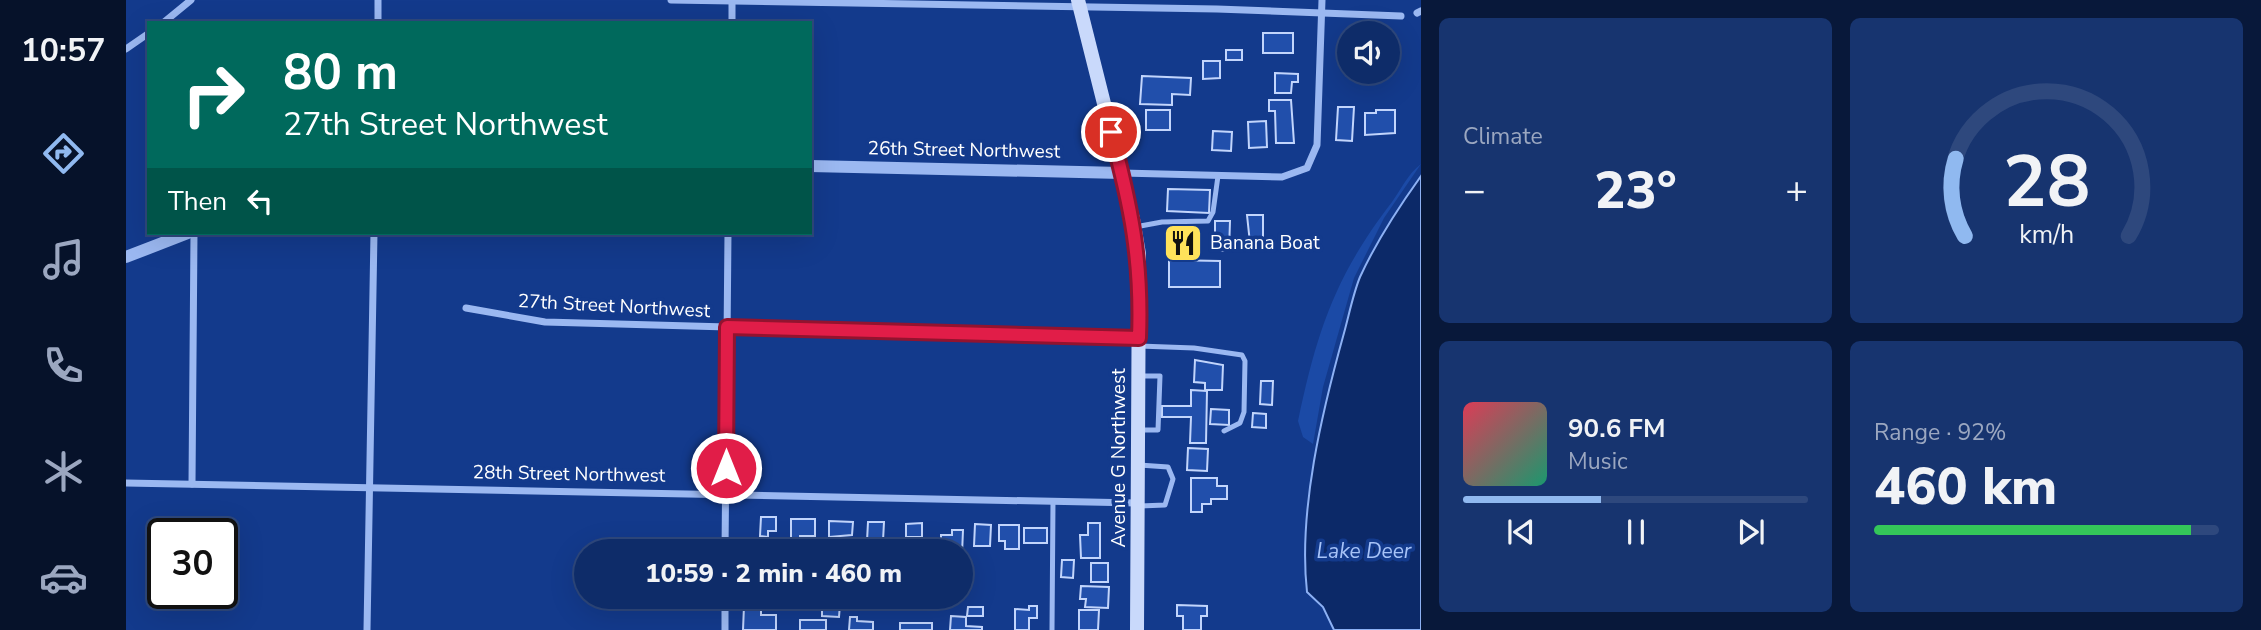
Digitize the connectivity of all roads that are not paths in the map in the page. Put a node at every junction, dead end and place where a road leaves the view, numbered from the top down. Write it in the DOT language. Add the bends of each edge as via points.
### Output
graph roads {
  1 [pos="191,0"];
  2 [pos="378,0"];
  3 [pos="671,0"];
  4 [pos="1322,0"];
  5 [pos="732,1"];
  6 [pos="1028,3"];
  7 [pos="1079,4"];
  8 [pos="1322,12"];
  9 [pos="1401,16"];
  10 [pos="165,21"];
  11 [pos="378,21"];
  12 [pos="732,21"];
  13 [pos="147,34"];
  14 [pos="126,49"];
  15 [pos="812,166"];
  16 [pos="1122,173"];
  17 [pos="1218,176"];
  18 [pos="1135,227"];
  19 [pos="183,235"];
  20 [pos="194,235"];
  21 [pos="374,235"];
  22 [pos="727,235"];
  23 [pos="126,257"];
  24 [pos="466,308"];
  25 [pos="727,327"];
  26 [pos="1139,342"];
  27 [pos="1139,376"];
  28 [pos="1138,430"];
  29 [pos="1224,431"];
  30 [pos="1138,465"];
  31 [pos="126,483"];
  32 [pos="192,484"];
  33 [pos="370,486"];
  34 [pos="726,493"];
  35 [pos="1053,501"];
  36 [pos="1137,505"];
  37 [pos="725,539"];
  38 [pos="725,609"];
  39 [pos="367,630"];
  40 [pos="725,630"];
  41 [pos="1052,630"];
  42 [pos="1138,630"];
  1 -- 10 [label="street"];
  2 -- 11 [label="street"];
  3 -- 5 [label="street"];
  4 -- 8 [label="street"];
  5 -- 6 [label="street"];
  5 -- 12 [label="street"];
  6 -- 7 [label="street"];
  7 -- 8 [label="street"];
  7 -- 16 [label="main road, Avenue G Northwest"];
  8 -- 9 [label="street"];
  8 -- 17 [label="street, 26th Street Northwest" via="1316,152 1307,168 1283,177"];
  13 -- 14 [label="street"];
  15 -- 16 [label="street, 26th Street Northwest"];
  16 -- 17 [label="street, 26th Street Northwest"];
  16 -- 18 [label="main road, Avenue G Northwest"];
  17 -- 18 [label="lane" via="1208,221"];
  18 -- 26 [label="main road, Avenue G Northwest" via="1141,289"];
  19 -- 23 [label="street"];
  20 -- 32 [label="street"];
  21 -- 33 [label="street"];
  22 -- 25 [label="street"];
  24 -- 25 [label="street, 27th Street Northwest" via="545,322"];
  25 -- 26 [label="street, 27th Street Northwest"];
  25 -- 34 [label="street"];
  26 -- 27 [label="main road, Avenue G Northwest"];
  26 -- 29 [label="lane" via="1242,355 1244,412 1240,423"];
  27 -- 28 [label="main road, Avenue G Northwest"];
  27 -- 28 [label="lane" via="1160,376 1158,430"];
  28 -- 30 [label="main road, Avenue G Northwest"];
  30 -- 36 [label="main road, Avenue G Northwest"];
  30 -- 36 [label="lane" via="1168,467 1173,479 1165,505"];
  31 -- 32 [label="street, 28th Street Northwest"];
  32 -- 33 [label="street, 28th Street Northwest"];
  33 -- 34 [label="street, 28th Street Northwest"];
  33 -- 39 [label="street"];
  34 -- 35 [label="street, 28th Street Northwest"];
  34 -- 37 [label="street"];
  35 -- 36 [label="street, 28th Street Northwest"];
  35 -- 41 [label="lane"];
  36 -- 42 [label="main road, Avenue G Northwest"];
  38 -- 40 [label="street"];
}
